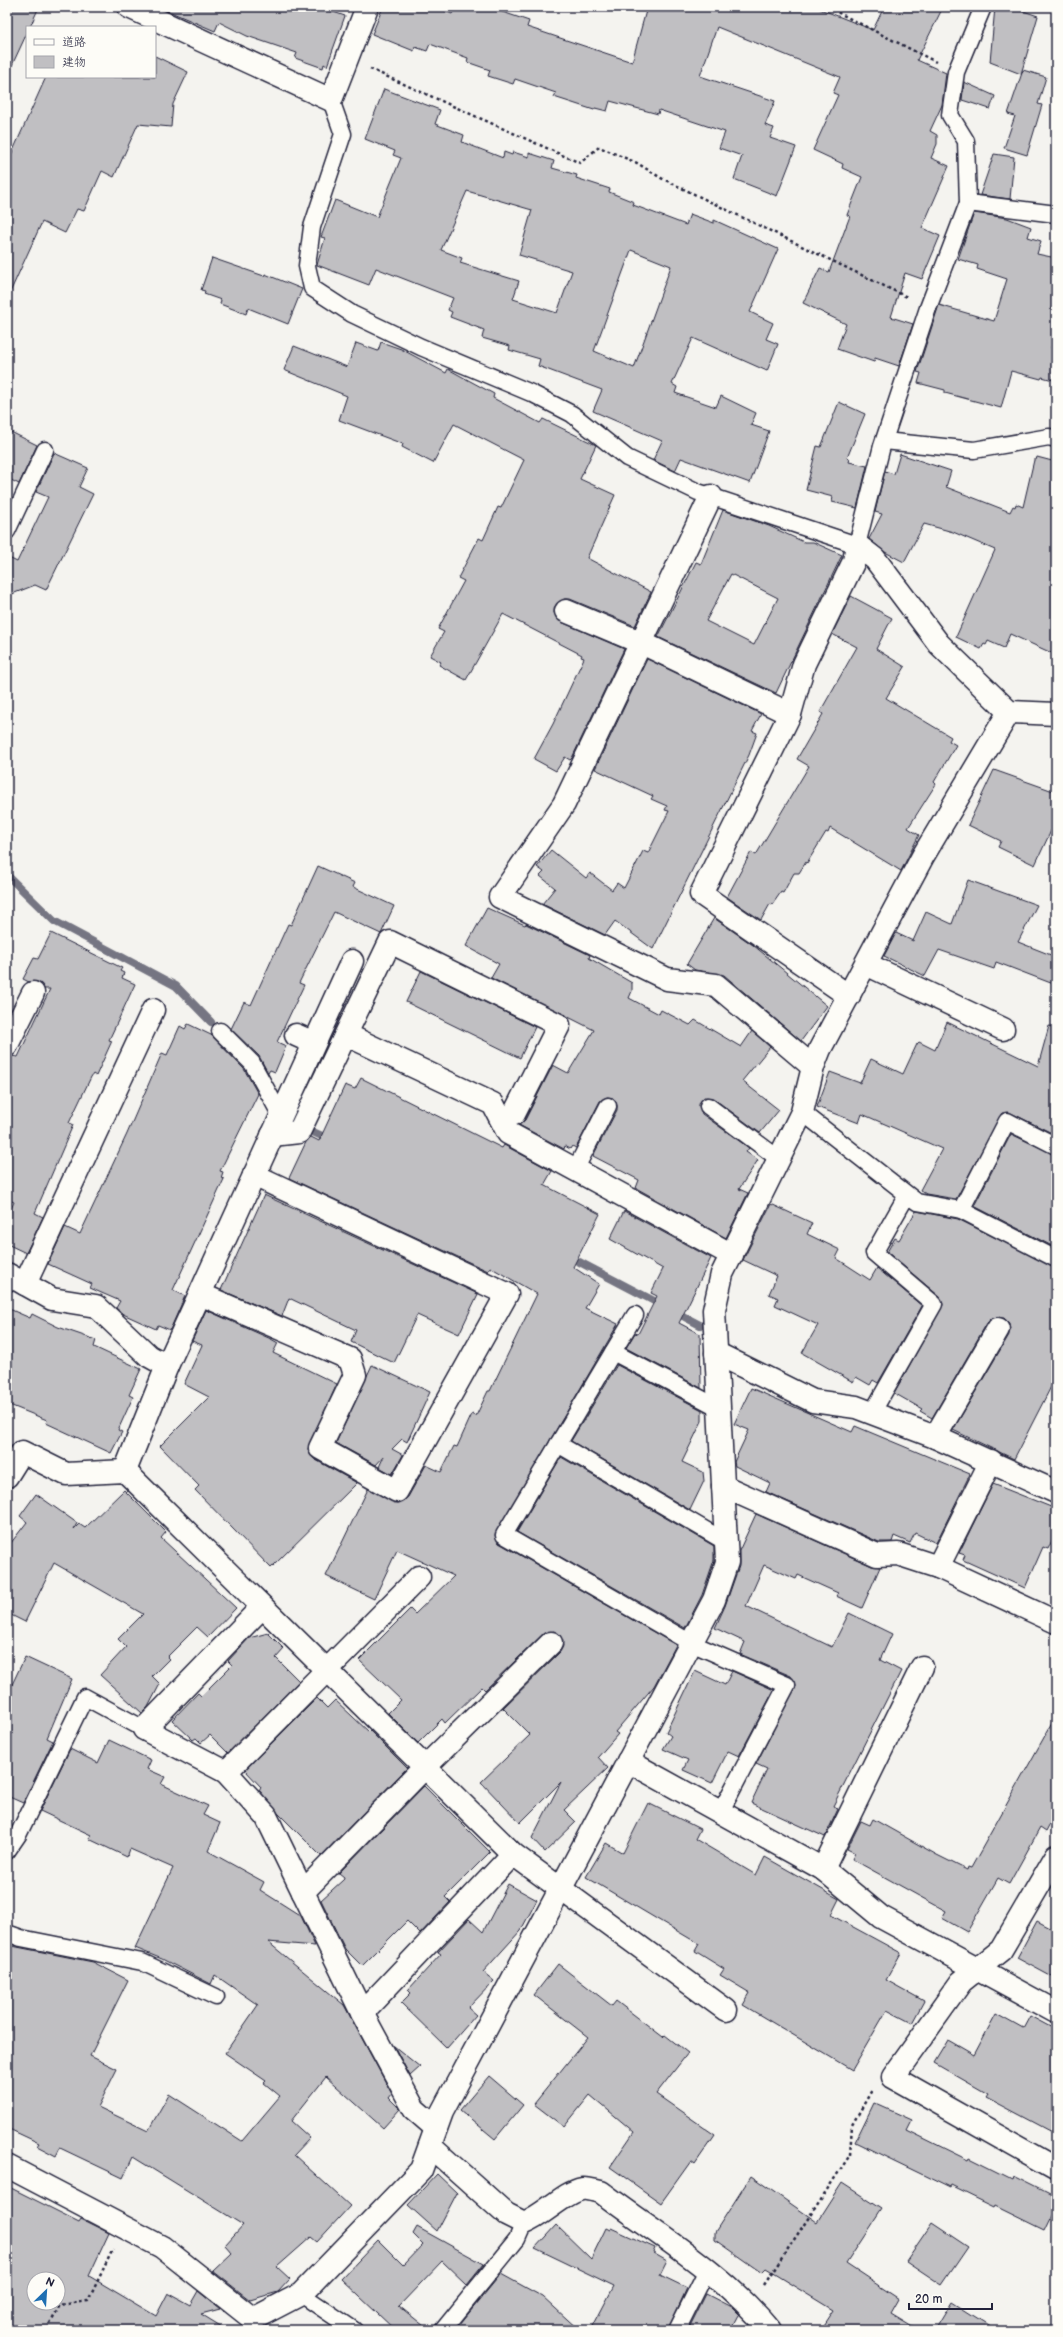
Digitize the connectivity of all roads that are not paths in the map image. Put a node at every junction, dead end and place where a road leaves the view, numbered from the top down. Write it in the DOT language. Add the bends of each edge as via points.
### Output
graph roads {
  1 [pos="129,7"];
  2 [pos="367,7"];
  3 [pos="983,7"];
  4 [pos="331,100"];
  5 [pos="968,203"];
  6 [pos="1056,214"];
  7 [pos="1056,438"];
  8 [pos="884,441"];
  9 [pos="45,450"];
  10 [pos="711,496"];
  11 [pos="7,531"];
  12 [pos="857,545"];
  13 [pos="566,611"];
  14 [pos="642,643"];
  15 [pos="1009,712"];
  16 [pos="790,714"];
  17 [pos="1056,714"];
  18 [pos="352,960"];
  19 [pos="866,964"];
  20 [pos="33,993"];
  21 [pos="849,996"];
  22 [pos="153,1010"];
  23 [pos="1003,1029"];
  24 [pos="220,1031"];
  25 [pos="347,1035"];
  26 [pos="7,1045"];
  27 [pos="813,1067"];
  28 [pos="608,1106"];
  29 [pos="708,1106"];
  30 [pos="802,1112"];
  31 [pos="500,1119"];
  32 [pos="276,1126"];
  33 [pos="1056,1146"];
  34 [pos="779,1159"];
  35 [pos="575,1170"];
  36 [pos="254,1175"];
  37 [pos="907,1195"];
  38 [pos="961,1210"];
  39 [pos="732,1255"];
  40 [pos="1056,1259"];
  41 [pos="16,1279"];
  42 [pos="200,1294"];
  43 [pos="635,1315"];
  44 [pos="998,1328"];
  45 [pos="613,1352"];
  46 [pos="716,1353"];
  47 [pos="167,1366"];
  48 [pos="719,1408"];
  49 [pos="872,1413"];
  50 [pos="935,1437"];
  51 [pos="558,1444"];
  52 [pos="991,1461"];
  53 [pos="125,1471"];
  54 [pos="7,1476"];
  55 [pos="723,1486"];
  56 [pos="1056,1492"];
  57 [pos="726,1542"];
  58 [pos="938,1567"];
  59 [pos="419,1577"];
  60 [pos="262,1607"];
  61 [pos="1056,1622"];
  62 [pos="551,1643"];
  63 [pos="691,1643"];
  64 [pos="922,1667"];
  65 [pos="326,1670"];
  66 [pos="144,1729"];
  67 [pos="628,1761"];
  68 [pos="425,1767"];
  69 [pos="226,1772"];
  70 [pos="721,1811"];
  71 [pos="7,1851"];
  72 [pos="513,1854"];
  73 [pos="1056,1856"];
  74 [pos="823,1869"];
  75 [pos="560,1889"];
  76 [pos="303,1892"];
  77 [pos="7,1933"];
  78 [pos="977,1969"];
  79 [pos="216,1997"];
  80 [pos="726,2010"];
  81 [pos="1056,2012"];
  82 [pos="362,2013"];
  83 [pos="433,2137"];
  84 [pos="7,2166"];
  85 [pos="1056,2170"];
  86 [pos="524,2223"];
  87 [pos="707,2270"];
  88 [pos="301,2294"];
  89 [pos="354,2330"];
  90 [pos="444,2330"];
  91 [pos="677,2330"];
  92 [pos="770,2330"];
  1 -- 4 [label="street"];
  2 -- 4 [label="street"];
  3 -- 5 [label="lane" via="956,72 950,115 966,141"];
  4 -- 10 [label="lane" via="343,134 312,226 307,266 312,288 352,314 420,347 531,393 572,414 627,458"];
  5 -- 6 [label="lane"];
  5 -- 8 [label="lane" via="928,308"];
  7 -- 8 [label="lane" via="1049,437 974,450"];
  8 -- 12 [label="lane"];
  9 -- 11 [label="lane"];
  10 -- 12 [label="lane"];
  10 -- 14 [label="street"];
  12 -- 15 [label="street" via="875,559 939,644"];
  12 -- 16 [label="street" via="854,561 804,664"];
  13 -- 14 [label="street"];
  14 -- 16 [label="street"];
  14 -- 27 [label="street" via="564,804 500,897 667,979 716,985"];
  15 -- 17 [label="street"];
  15 -- 19 [label="street" via="923,856"];
  16 -- 21 [label="street" via="701,894"];
  18 -- 32 [label="street" via="305,1039"];
  19 -- 21 [label="street"];
  19 -- 23 [label="street"];
  20 -- 26 [label="street"];
  21 -- 27 [label="street"];
  22 -- 41 [label="street"];
  24 -- 32 [label="lane" via="252,1063"];
  25 -- 31 [label="street" via="493,1104"];
  25 -- 31 [label="street" via="390,942 559,1025 514,1114"];
  25 -- 32 [label="street" via="299,1132"];
  27 -- 30 [label="street"];
  28 -- 35 [label="lane"];
  29 -- 34 [label="lane"];
  30 -- 34 [label="street"];
  30 -- 37 [label="lane"];
  31 -- 35 [label="street" via="508,1133"];
  32 -- 36 [label="street"];
  33 -- 38 [label="lane" via="1007,1121"];
  34 -- 39 [label="street"];
  35 -- 39 [label="street"];
  36 -- 42 [label="street"];
  36 -- 42 [label="street" via="507,1294 397,1491 320,1448 354,1375 350,1360"];
  37 -- 38 [label="lane" via="917,1202"];
  37 -- 49 [label="lane" via="874,1253 934,1304"];
  38 -- 40 [label="lane"];
  39 -- 46 [label="street" via="722,1274 714,1310"];
  41 -- 47 [label="street" via="52,1299 96,1306 149,1356"];
  42 -- 47 [label="street"];
  43 -- 45 [label="lane"];
  44 -- 50 [label="street"];
  45 -- 48 [label="lane"];
  45 -- 51 [label="lane"];
  46 -- 48 [label="street"];
  46 -- 49 [label="street" via="813,1401 856,1407"];
  47 -- 53 [label="street"];
  48 -- 55 [label="street"];
  49 -- 50 [label="street"];
  50 -- 52 [label="street"];
  51 -- 57 [label="lane"];
  51 -- 63 [label="lane" via="504,1535"];
  52 -- 56 [label="street"];
  52 -- 58 [label="street"];
  53 -- 54 [label="street" via="66,1474 22,1452"];
  53 -- 60 [label="street"];
  55 -- 57 [label="street"];
  55 -- 58 [label="street" via="878,1555 898,1554"];
  57 -- 63 [label="street" via="727,1562 714,1600"];
  58 -- 61 [label="street"];
  59 -- 65 [label="street"];
  60 -- 65 [label="street"];
  60 -- 66 [label="street"];
  62 -- 68 [label="street"];
  63 -- 67 [label="street"];
  63 -- 70 [label="lane" via="787,1685"];
  64 -- 74 [label="street"];
  65 -- 68 [label="street"];
  65 -- 69 [label="street"];
  66 -- 69 [label="street"];
  66 -- 71 [label="lane" via="85,1698 18,1835"];
  67 -- 70 [label="street"];
  67 -- 75 [label="street"];
  68 -- 72 [label="street"];
  68 -- 76 [label="street"];
  69 -- 76 [label="street" via="266,1816"];
  70 -- 74 [label="street"];
  72 -- 75 [label="street"];
  72 -- 82 [label="street"];
  73 -- 78 [label="street" via="1001,1950"];
  74 -- 78 [label="street" via="881,1917"];
  75 -- 80 [label="street"];
  75 -- 83 [label="street" via="442,2112"];
  76 -- 82 [label="street"];
  77 -- 79 [label="lane" via="142,1962"];
  78 -- 81 [label="street"];
  78 -- 85 [label="street" via="961,1982 893,2077"];
  82 -- 83 [label="street" via="414,2109"];
  83 -- 86 [label="street" via="506,2214"];
  83 -- 88 [label="street" via="421,2170"];
  84 -- 88 [label="street" via="162,2247 253,2319"];
  86 -- 87 [label="street" via="537,2218 567,2196 582,2189 601,2192"];
  86 -- 90 [label="lane" via="517,2239"];
  87 -- 91 [label="lane"];
  87 -- 92 [label="street" via="750,2306"];
  88 -- 89 [label="lane"];
}
